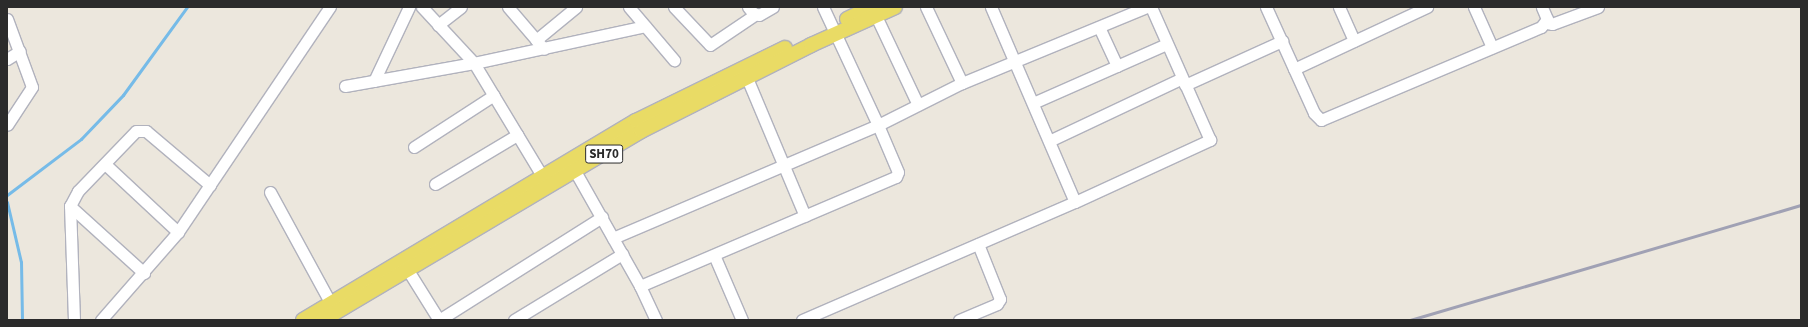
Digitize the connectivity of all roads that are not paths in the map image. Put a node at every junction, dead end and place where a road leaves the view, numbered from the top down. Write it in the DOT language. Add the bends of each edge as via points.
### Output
graph roads {
  1 [pos="330,7"];
  2 [pos="409,7"];
  3 [pos="422,7"];
  4 [pos="461,7"];
  5 [pos="508,7"];
  6 [pos="576,7"];
  7 [pos="629,7"];
  8 [pos="674,7"];
  9 [pos="773,7"];
  10 [pos="823,7"];
  11 [pos="895,7"];
  12 [pos="926,7"];
  13 [pos="991,7"];
  14 [pos="1146,7"];
  15 [pos="1151,7"];
  16 [pos="1266,7"];
  17 [pos="1339,7"];
  18 [pos="1427,7"];
  19 [pos="1474,7"];
  20 [pos="1542,7"];
  21 [pos="1598,7"];
  22 [pos="752,11"];
  23 [pos="874,11"];
  24 [pos="7,19"];
  25 [pos="1546,23"];
  26 [pos="438,25"];
  27 [pos="645,26"];
  28 [pos="1099,27"];
  29 [pos="833,30"];
  30 [pos="536,40"];
  31 [pos="1354,41"];
  32 [pos="1282,42"];
  33 [pos="1167,44"];
  34 [pos="1492,47"];
  35 [pos="544,49"];
  36 [pos="20,51"];
  37 [pos="7,59"];
  38 [pos="674,60"];
  39 [pos="1015,62"];
  40 [pos="474,63"];
  41 [pos="1117,66"];
  42 [pos="1294,69"];
  43 [pos="745,72"];
  44 [pos="374,81"];
  45 [pos="1184,82"];
  46 [pos="962,83"];
  47 [pos="345,86"];
  48 [pos="494,95"];
  49 [pos="1033,103"];
  50 [pos="918,105"];
  51 [pos="878,125"];
  52 [pos="7,126"];
  53 [pos="518,135"];
  54 [pos="1049,141"];
  55 [pos="414,147"];
  56 [pos="105,164"];
  57 [pos="572,166"];
  58 [pos="783,166"];
  59 [pos="545,182"];
  60 [pos="435,184"];
  61 [pos="210,185"];
  62 [pos="270,192"];
  63 [pos="1075,202"];
  64 [pos="70,206"];
  65 [pos="805,216"];
  66 [pos="602,217"];
  67 [pos="178,232"];
  68 [pos="613,238"];
  69 [pos="978,244"];
  70 [pos="622,254"];
  71 [pos="714,255"];
  72 [pos="405,266"];
  73 [pos="144,273"];
  74 [pos="640,286"];
  75 [pos="331,304"];
  76 [pos="74,320"];
  77 [pos="101,320"];
  78 [pos="303,320"];
  79 [pos="323,320"];
  80 [pos="439,320"];
  81 [pos="514,320"];
  82 [pos="656,320"];
  83 [pos="742,320"];
  84 [pos="802,320"];
  85 [pos="959,320"];
  1 -- 61 [label="street"];
  2 -- 44 [label="street"];
  3 -- 26 [label="street"];
  4 -- 26 [label="street"];
  5 -- 30 [label="street"];
  6 -- 30 [label="street"];
  7 -- 27 [label="street"];
  8 -- 22 [label="street" via="710,45"];
  9 -- 22 [label="street"];
  10 -- 29 [label="street"];
  11 -- 23 [label="main road, SH70"];
  12 -- 46 [label="street"];
  13 -- 39 [label="street"];
  14 -- 28 [label="street"];
  15 -- 33 [label="street"];
  16 -- 32 [label="street"];
  17 -- 31 [label="street"];
  18 -- 31 [label="street"];
  19 -- 34 [label="street"];
  20 -- 25 [label="street"];
  21 -- 25 [label="street" via="1552,24"];
  23 -- 29 [label="main road, SH70"];
  23 -- 50 [label="street"];
  24 -- 36 [label="street"];
  25 -- 34 [label="street"];
  26 -- 40 [label="street"];
  27 -- 35 [label="street"];
  27 -- 38 [label="street"];
  28 -- 39 [label="street"];
  28 -- 41 [label="street"];
  29 -- 43 [label="main road, SH70"];
  29 -- 51 [label="street"];
  30 -- 35 [label="street"];
  31 -- 42 [label="street"];
  32 -- 42 [label="street"];
  32 -- 45 [label="street"];
  33 -- 41 [label="street"];
  33 -- 45 [label="street"];
  34 -- 42 [label="street" via="1321,120 1314,113"];
  35 -- 40 [label="street"];
  36 -- 37 [label="street"];
  36 -- 52 [label="street" via="32,87"];
  39 -- 46 [label="street"];
  39 -- 49 [label="street"];
  40 -- 44 [label="street"];
  40 -- 48 [label="street"];
  41 -- 49 [label="street"];
  43 -- 57 [label="main road, SH70" via="636,121"];
  43 -- 58 [label="street"];
  44 -- 47 [label="street"];
  45 -- 54 [label="street"];
  45 -- 63 [label="street" via="1210,140"];
  46 -- 50 [label="street"];
  48 -- 53 [label="street"];
  48 -- 55 [label="street"];
  49 -- 54 [label="street"];
  50 -- 51 [label="street"];
  51 -- 58 [label="street"];
  51 -- 65 [label="street" via="898,172 896,176"];
  53 -- 59 [label="street"];
  53 -- 60 [label="street"];
  54 -- 63 [label="street"];
  56 -- 61 [label="street" via="141,129"];
  56 -- 64 [label="street" via="78,191"];
  56 -- 67 [label="street"];
  57 -- 59 [label="main road, SH70"];
  57 -- 66 [label="street"];
  58 -- 65 [label="street"];
  58 -- 68 [label="street"];
  59 -- 72 [label="main road, SH70"];
  61 -- 67 [label="street"];
  62 -- 75 [label="street"];
  63 -- 69 [label="street"];
  64 -- 73 [label="street"];
  64 -- 76 [label="street"];
  65 -- 71 [label="street"];
  66 -- 68 [label="street"];
  66 -- 80 [label="street"];
  67 -- 73 [label="street"];
  68 -- 70 [label="street"];
  69 -- 84 [label="street"];
  69 -- 85 [label="street" via="1000,299 997,304"];
  70 -- 74 [label="street"];
  70 -- 81 [label="street"];
  71 -- 74 [label="street"];
  71 -- 83 [label="street"];
  72 -- 75 [label="main road, SH70"];
  72 -- 79 [label="main road, SH70"];
  72 -- 80 [label="street"];
  73 -- 77 [label="street"];
  74 -- 82 [label="street"];
  75 -- 78 [label="main road, SH70"];
}
